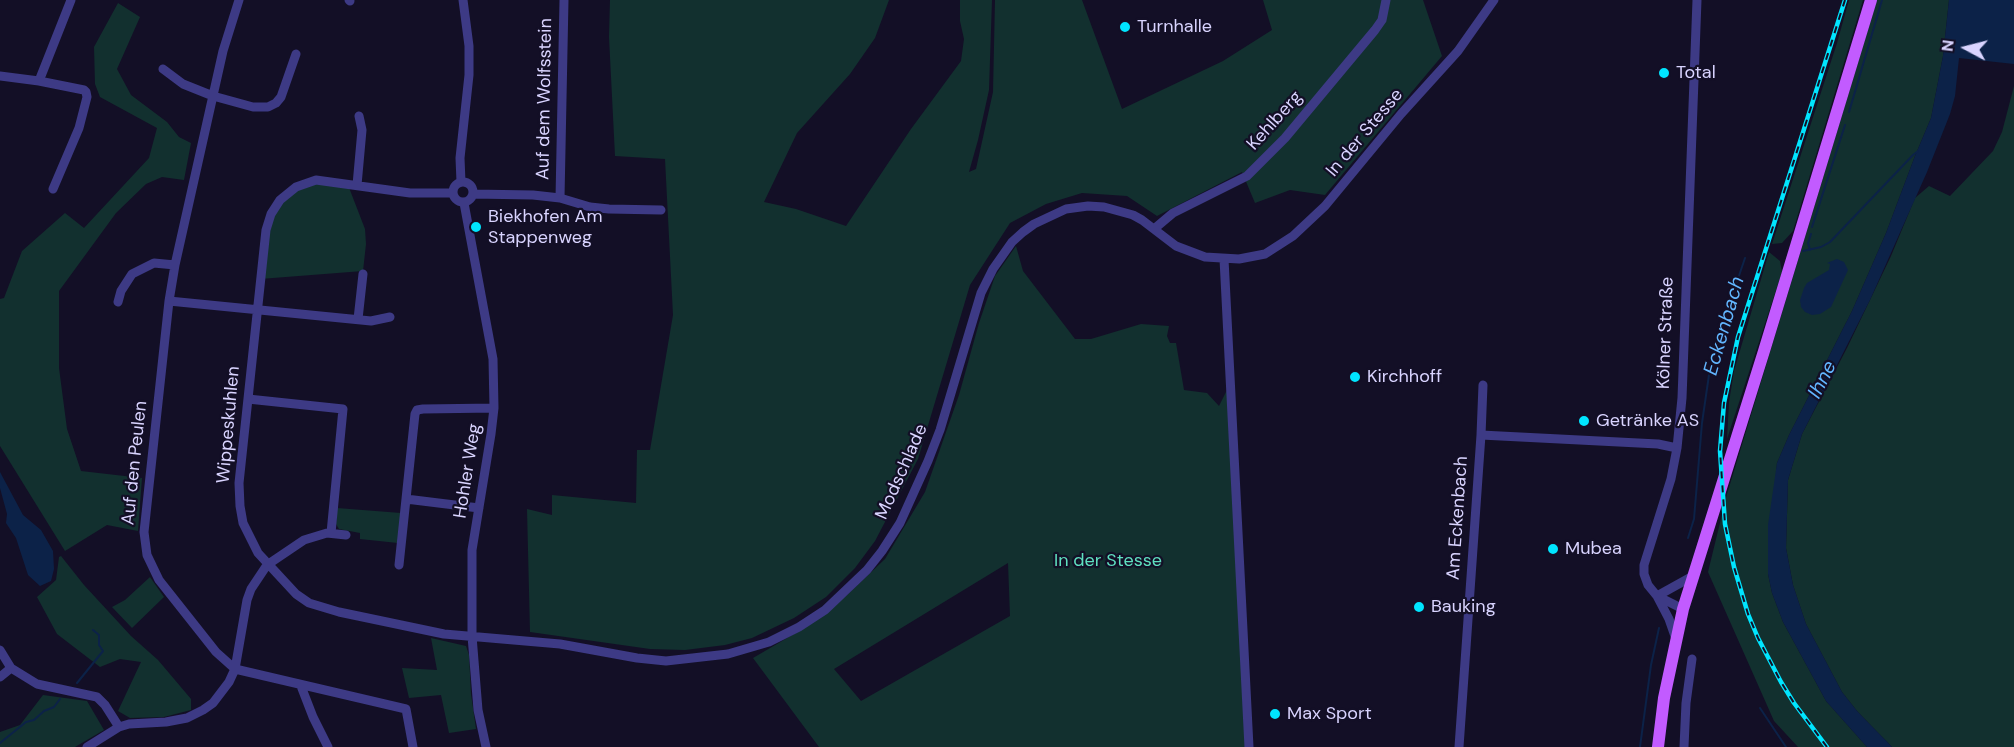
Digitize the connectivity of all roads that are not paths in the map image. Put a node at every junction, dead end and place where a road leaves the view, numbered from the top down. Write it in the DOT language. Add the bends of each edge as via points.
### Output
graph roads {
  1 [pos="71,0"];
  2 [pos="239,0"];
  3 [pos="463,0"];
  4 [pos="564,0"];
  5 [pos="1386,0"];
  6 [pos="1494,0"];
  7 [pos="1697,0"];
  8 [pos="1871,0"];
  9 [pos="296,54"];
  10 [pos="163,69"];
  11 [pos="0,76"];
  12 [pos="39,81"];
  13 [pos="213,96"];
  14 [pos="359,116"];
  15 [pos="461,182"];
  16 [pos="357,185"];
  17 [pos="53,189"];
  18 [pos="452,193"];
  19 [pos="473,194"];
  20 [pos="560,198"];
  21 [pos="464,202"];
  22 [pos="661,210"];
  23 [pos="1154,229"];
  24 [pos="1224,259"];
  25 [pos="175,265"];
  26 [pos="363,274"];
  27 [pos="169,301"];
  28 [pos="118,302"];
  29 [pos="257,310"];
  30 [pos="390,317"];
  31 [pos="358,319"];
  32 [pos="1483,385"];
  33 [pos="248,399"];
  34 [pos="494,408"];
  35 [pos="1481,435"];
  36 [pos="1677,448"];
  37 [pos="406,499"];
  38 [pos="479,507"];
  39 [pos="332,533"];
  40 [pos="346,535"];
  41 [pos="267,565"];
  42 [pos="399,565"];
  43 [pos="1693,576"];
  44 [pos="1657,596"];
  45 [pos="1683,609"];
  46 [pos="472,636"];
  47 [pos="1676,639"];
  48 [pos="0,650"];
  49 [pos="1692,659"];
  50 [pos="11,668"];
  51 [pos="235,669"];
  52 [pos="0,676"];
  53 [pos="301,686"];
  54 [pos="119,727"];
  55 [pos="87,747"];
  56 [pos="328,747"];
  57 [pos="413,747"];
  58 [pos="486,747"];
  59 [pos="1249,747"];
  60 [pos="1459,747"];
  61 [pos="1658,747"];
  62 [pos="1684,747"];
  1 -- 12 [label="street"];
  2 -- 13 [label="street, Auf den Peulen"];
  3 -- 15 [label="street" via="469,75"];
  4 -- 20 [label="street, Auf dem Wolfsstein"];
  5 -- 23 [label="street, Kehlberg" via="1382,20 1375,30 1285,138 1247,176 1173,213"];
  6 -- 24 [label="street, In der Stesse" via="1443,68 1325,206 1293,236 1265,254"];
  7 -- 36 [label="street, Kölner Straße"];
  8 -- 43 [label="main road"];
  9 -- 13 [label="street" via="276,104 253,107"];
  10 -- 13 [label="street" via="183,84"];
  11 -- 12 [label="street"];
  12 -- 17 [label="street" via="84,90 87,97 79,128"];
  13 -- 25 [label="street, Auf den Peulen"];
  14 -- 16 [label="street" via="362,130"];
  15 -- 18 [label="street"];
  15 -- 19 [label="street" via="471,185"];
  16 -- 18 [label="street, Wippeskuhlen" via="410,193"];
  16 -- 29 [label="street, Wippeskuhlen" via="316,180 296,187 280,200 266,230"];
  18 -- 21 [label="street"];
  19 -- 20 [label="street"];
  19 -- 21 [label="street"];
  20 -- 22 [label="street" via="590,207"];
  21 -- 34 [label="street, Hohler Weg" via="494,359"];
  23 -- 24 [label="street, Modschlade" via="1176,246"];
  23 -- 46 [label="street, Modschlade" via="1133,215 1104,207 1066,208 1034,224 1012,242 981,293 940,430 900,523 867,570 825,610 799,627 769,642 728,654 666,661 560,644"];
  24 -- 59 [label="street"];
  25 -- 27 [label="street, Auf den Peulen"];
  25 -- 28 [label="street" via="154,263 132,274"];
  26 -- 31 [label="street"];
  27 -- 29 [label="street"];
  27 -- 51 [label="street, Auf den Peulen" via="144,532 147,555 159,579 216,652"];
  29 -- 31 [label="street"];
  29 -- 33 [label="street, Wippeskuhlen"];
  30 -- 31 [label="street"];
  32 -- 35 [label="street, Am Eckenbach"];
  33 -- 39 [label="street" via="343,409"];
  33 -- 41 [label="street, Wippeskuhlen" via="240,506 250,539"];
  34 -- 37 [label="street" via="417,410"];
  34 -- 38 [label="street, Hohler Weg"];
  35 -- 36 [label="street, Am Eckenbach"];
  35 -- 60 [label="street, Am Eckenbach"];
  36 -- 44 [label="street, Kölner Straße" via="1644,565 1648,585"];
  37 -- 38 [label="street"];
  37 -- 42 [label="street"];
  38 -- 46 [label="street, Hohler Weg" via="472,550"];
  39 -- 40 [label="street"];
  39 -- 41 [label="street" via="304,540"];
  41 -- 46 [label="street, Wippeskuhlen" via="296,594 324,608 444,634"];
  41 -- 51 [label="street" via="247,600"];
  43 -- 44 [label="street"];
  43 -- 45 [label="main road"];
  44 -- 45 [label="street"];
  44 -- 47 [label="street, Kölner Straße"];
  45 -- 47 [label="main road"];
  46 -- 58 [label="street, Hohler Weg" via="478,710"];
  47 -- 61 [label="main road"];
  48 -- 50 [label="street"];
  49 -- 62 [label="street"];
  50 -- 52 [label="street"];
  50 -- 54 [label="street" via="48,688 96,698"];
  51 -- 53 [label="street"];
  51 -- 54 [label="street" via="221,693 203,711 175,721"];
  53 -- 56 [label="street"];
  53 -- 57 [label="street" via="406,709"];
  54 -- 55 [label="street"];
}
